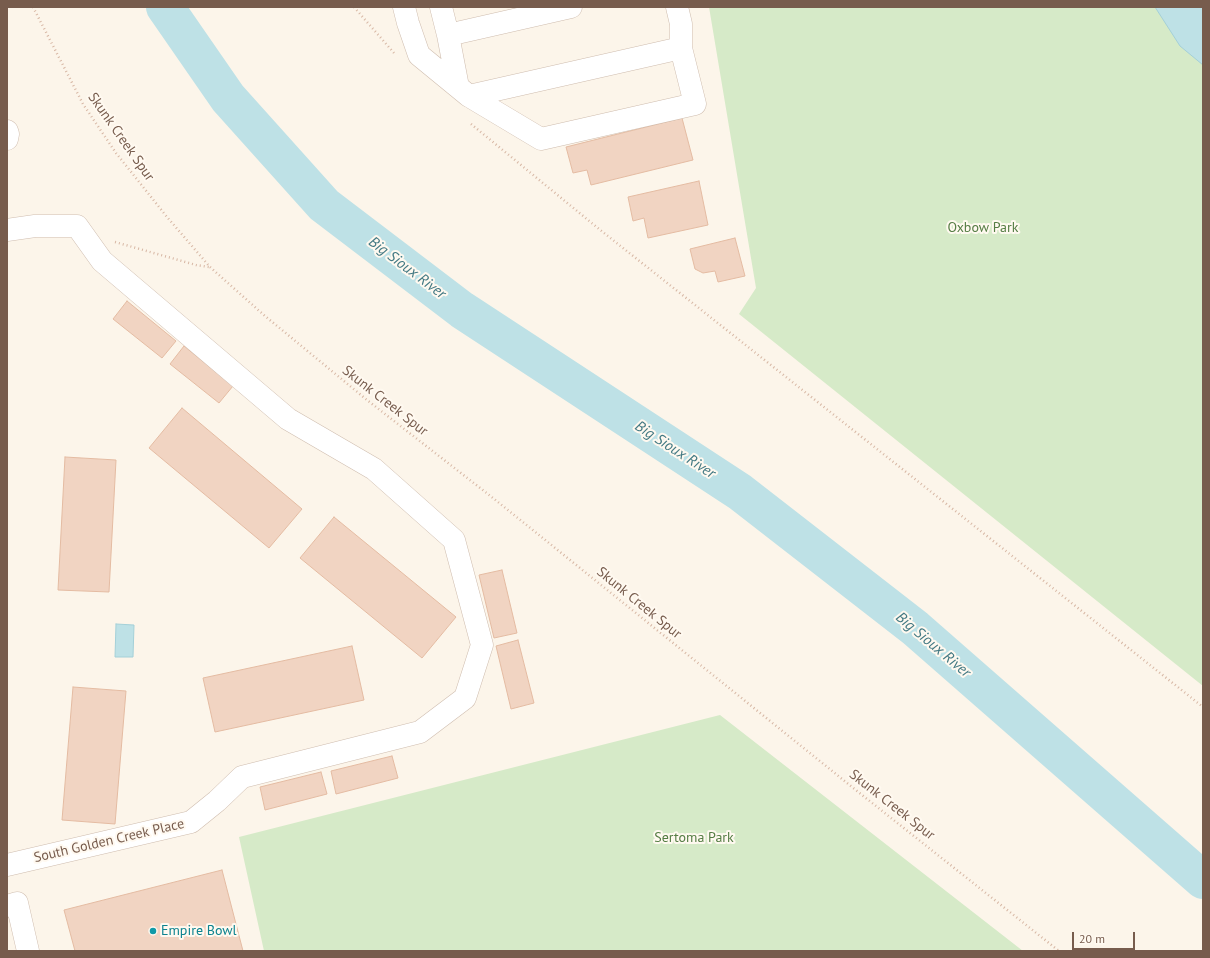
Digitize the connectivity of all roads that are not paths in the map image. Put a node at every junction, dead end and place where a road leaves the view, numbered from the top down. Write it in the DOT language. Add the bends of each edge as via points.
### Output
graph roads {
  1 [pos="404,7"];
  2 [pos="441,7"];
  3 [pos="572,7"];
  4 [pos="679,16"];
  5 [pos="448,35"];
  6 [pos="681,48"];
  7 [pos="464,91"];
  8 [pos="7,131"];
  9 [pos="7,139"];
  10 [pos="7,230"];
  11 [pos="7,865"];
  12 [pos="7,906"];
  13 [pos="28,951"];
  1 -- 7 [label="street" via="419,55"];
  2 -- 5 [label="street"];
  3 -- 5 [label="street"];
  4 -- 6 [label="street"];
  5 -- 7 [label="street"];
  6 -- 7 [label="street"];
  6 -- 7 [label="street" via="694,104 541,139"];
  8 -- 9 [label="street"];
  10 -- 11 [label="street, South Golden Creek Place" via="35,226 77,226 102,260 288,419 374,469 454,540 482,645 465,698 420,732 242,777 218,801 191,822"];
  12 -- 13 [label="street" via="17,903"];
}
